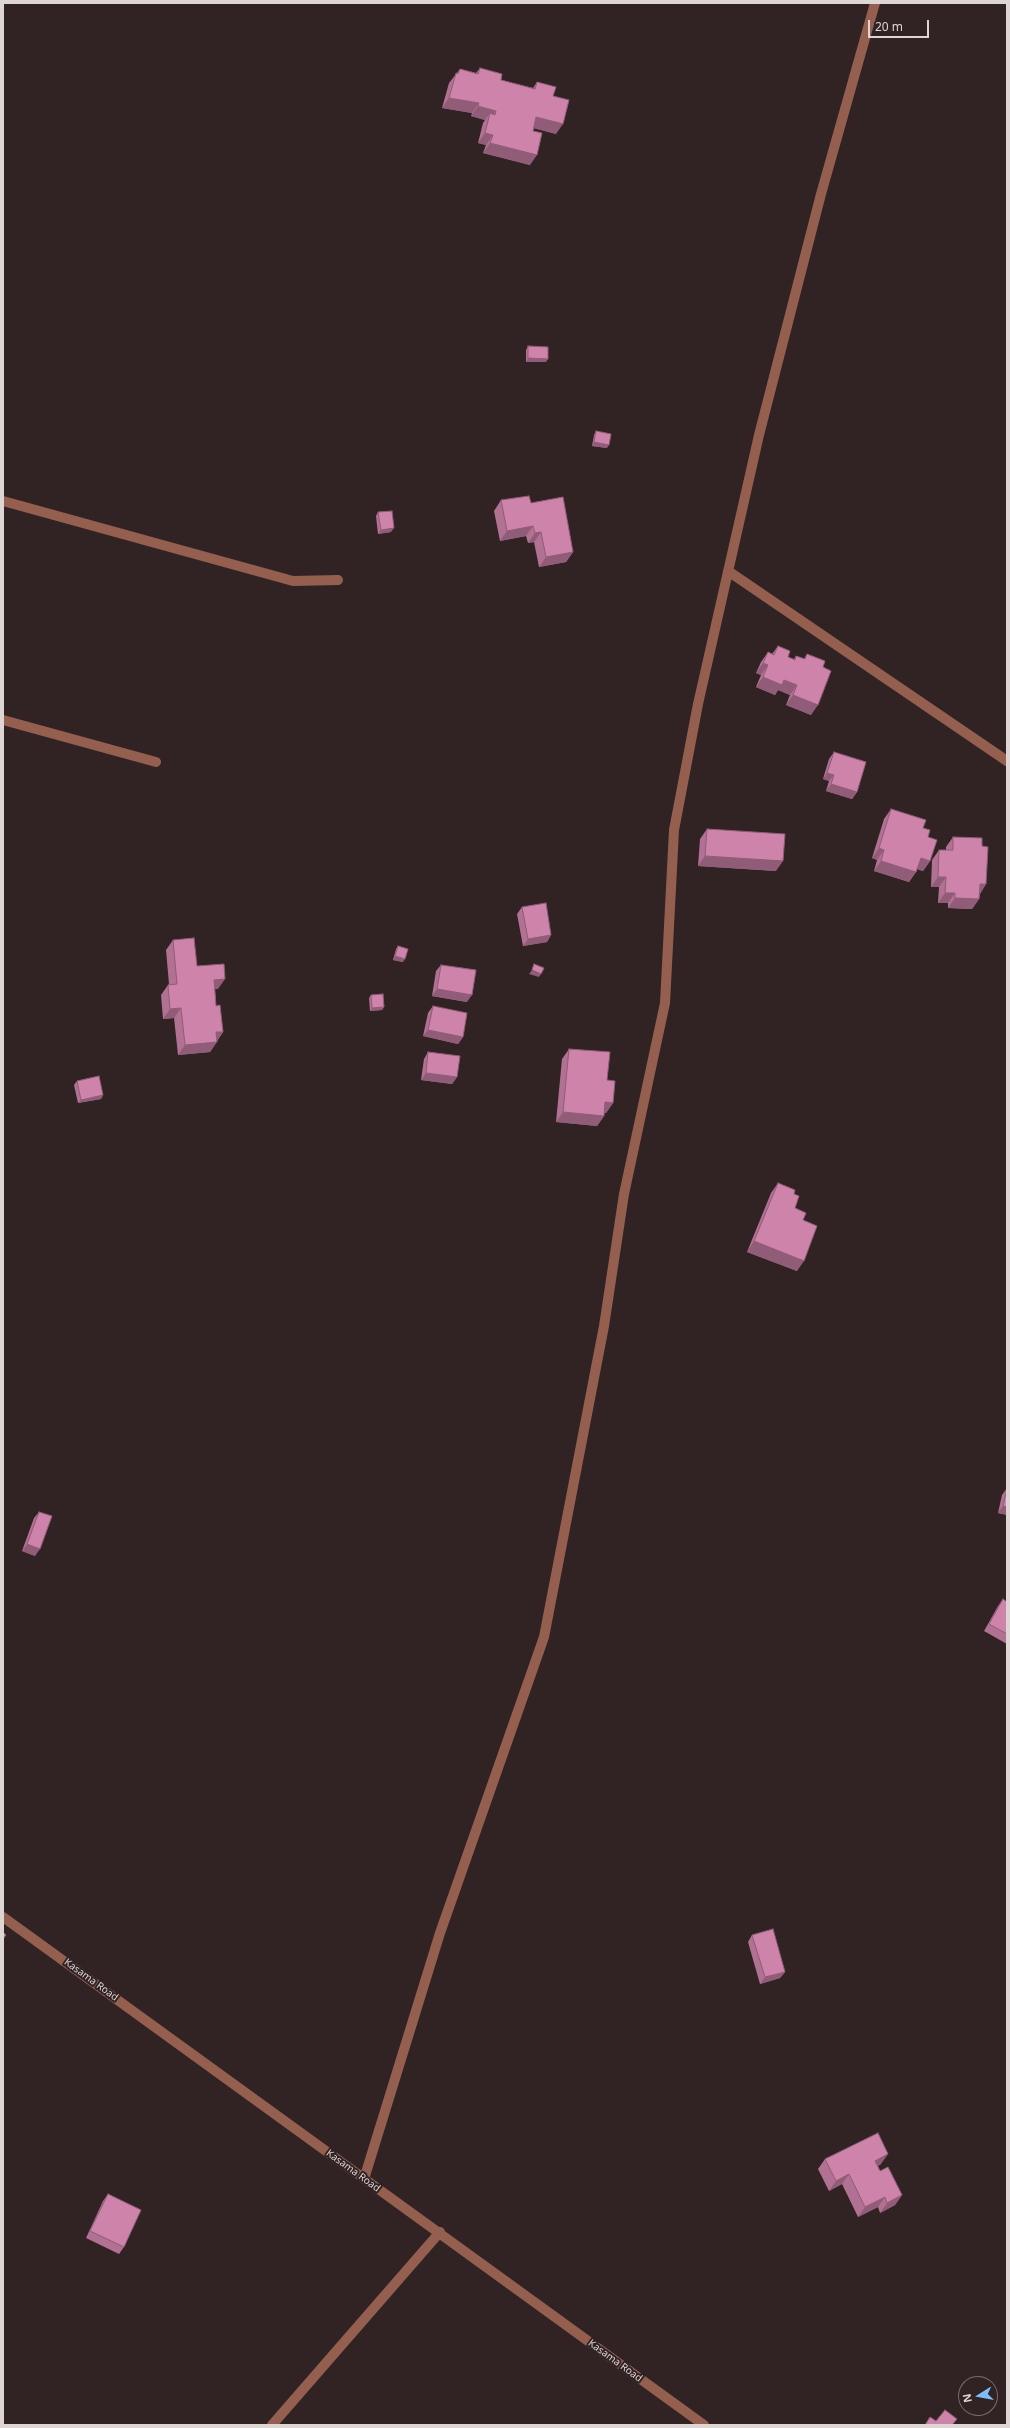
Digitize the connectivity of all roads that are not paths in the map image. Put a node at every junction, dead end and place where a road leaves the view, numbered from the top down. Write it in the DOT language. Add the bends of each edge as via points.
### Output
graph roads {
  1 [pos="875,3"];
  2 [pos="3,501"];
  3 [pos="728,571"];
  4 [pos="338,580"];
  5 [pos="3,720"];
  6 [pos="1007,761"];
  7 [pos="156,762"];
  8 [pos="3,1916"];
  9 [pos="364,2179"];
  10 [pos="440,2232"];
  11 [pos="272,2425"];
  12 [pos="704,2425"];
  1 -- 3 [label="street" via="821,194 761,428"];
  2 -- 4 [label="street" via="293,581"];
  3 -- 6 [label="street"];
  3 -- 9 [label="street" via="698,704 674,830 665,1003 624,1194 604,1326 544,1637 440,1933"];
  5 -- 7 [label="street"];
  8 -- 9 [label="street, Kasama Road"];
  9 -- 10 [label="street, Kasama Road"];
  10 -- 11 [label="street"];
  10 -- 12 [label="street, Kasama Road"];
}
